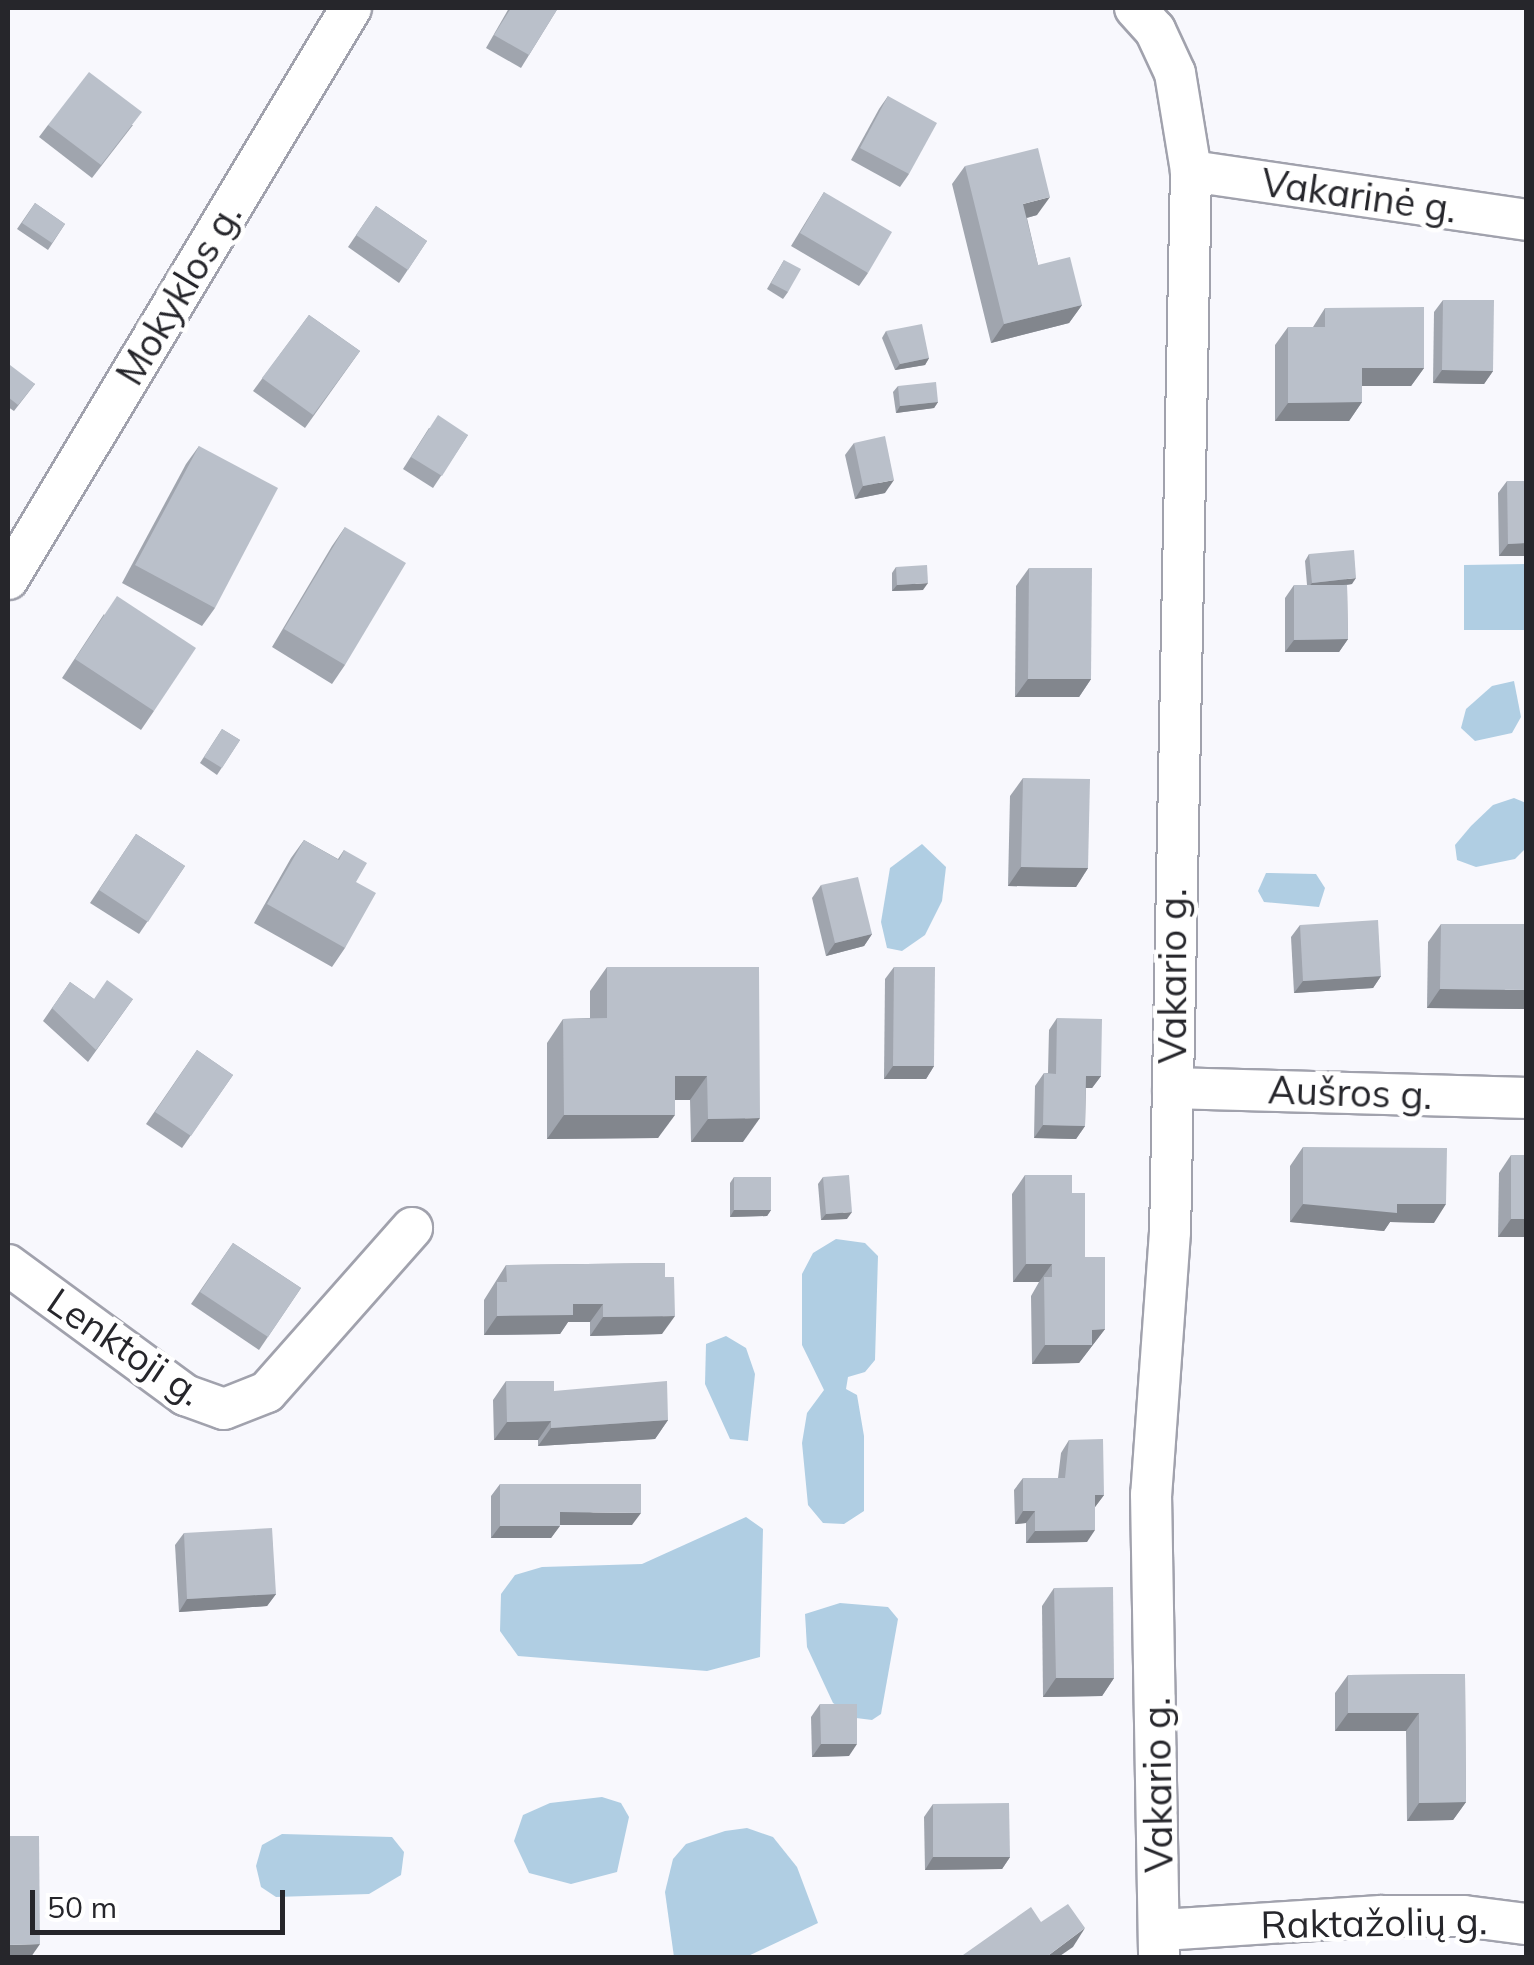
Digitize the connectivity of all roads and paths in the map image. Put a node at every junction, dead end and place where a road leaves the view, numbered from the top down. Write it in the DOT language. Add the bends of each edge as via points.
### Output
graph roads {
  1 [pos="351,8"];
  2 [pos="1136,8"];
  3 [pos="1191,171"];
  4 [pos="1526,220"];
  5 [pos="8,579"];
  6 [pos="1172,1088"];
  7 [pos="1526,1098"];
  8 [pos="412,1228"];
  9 [pos="8,1265"];
  10 [pos="1526,1924"];
  11 [pos="1160,1944"];
  1 -- 5 [label="street, Mokyklos g."];
  2 -- 3 [label="street, Vakario g." via="1156,30 1175,72"];
  3 -- 4 [label="street, Vakarinė g."];
  3 -- 6 [label="street, Vakario g."];
  6 -- 7 [label="street, Aušros g."];
  6 -- 11 [label="street, Vakario g." via="1170,1232 1151,1494"];
  8 -- 9 [label="street, Lenktoji g." via="267,1392 224,1409 185,1395"];
  10 -- 11 [label="street, Raktažolių g." via="1381,1916"];
}
